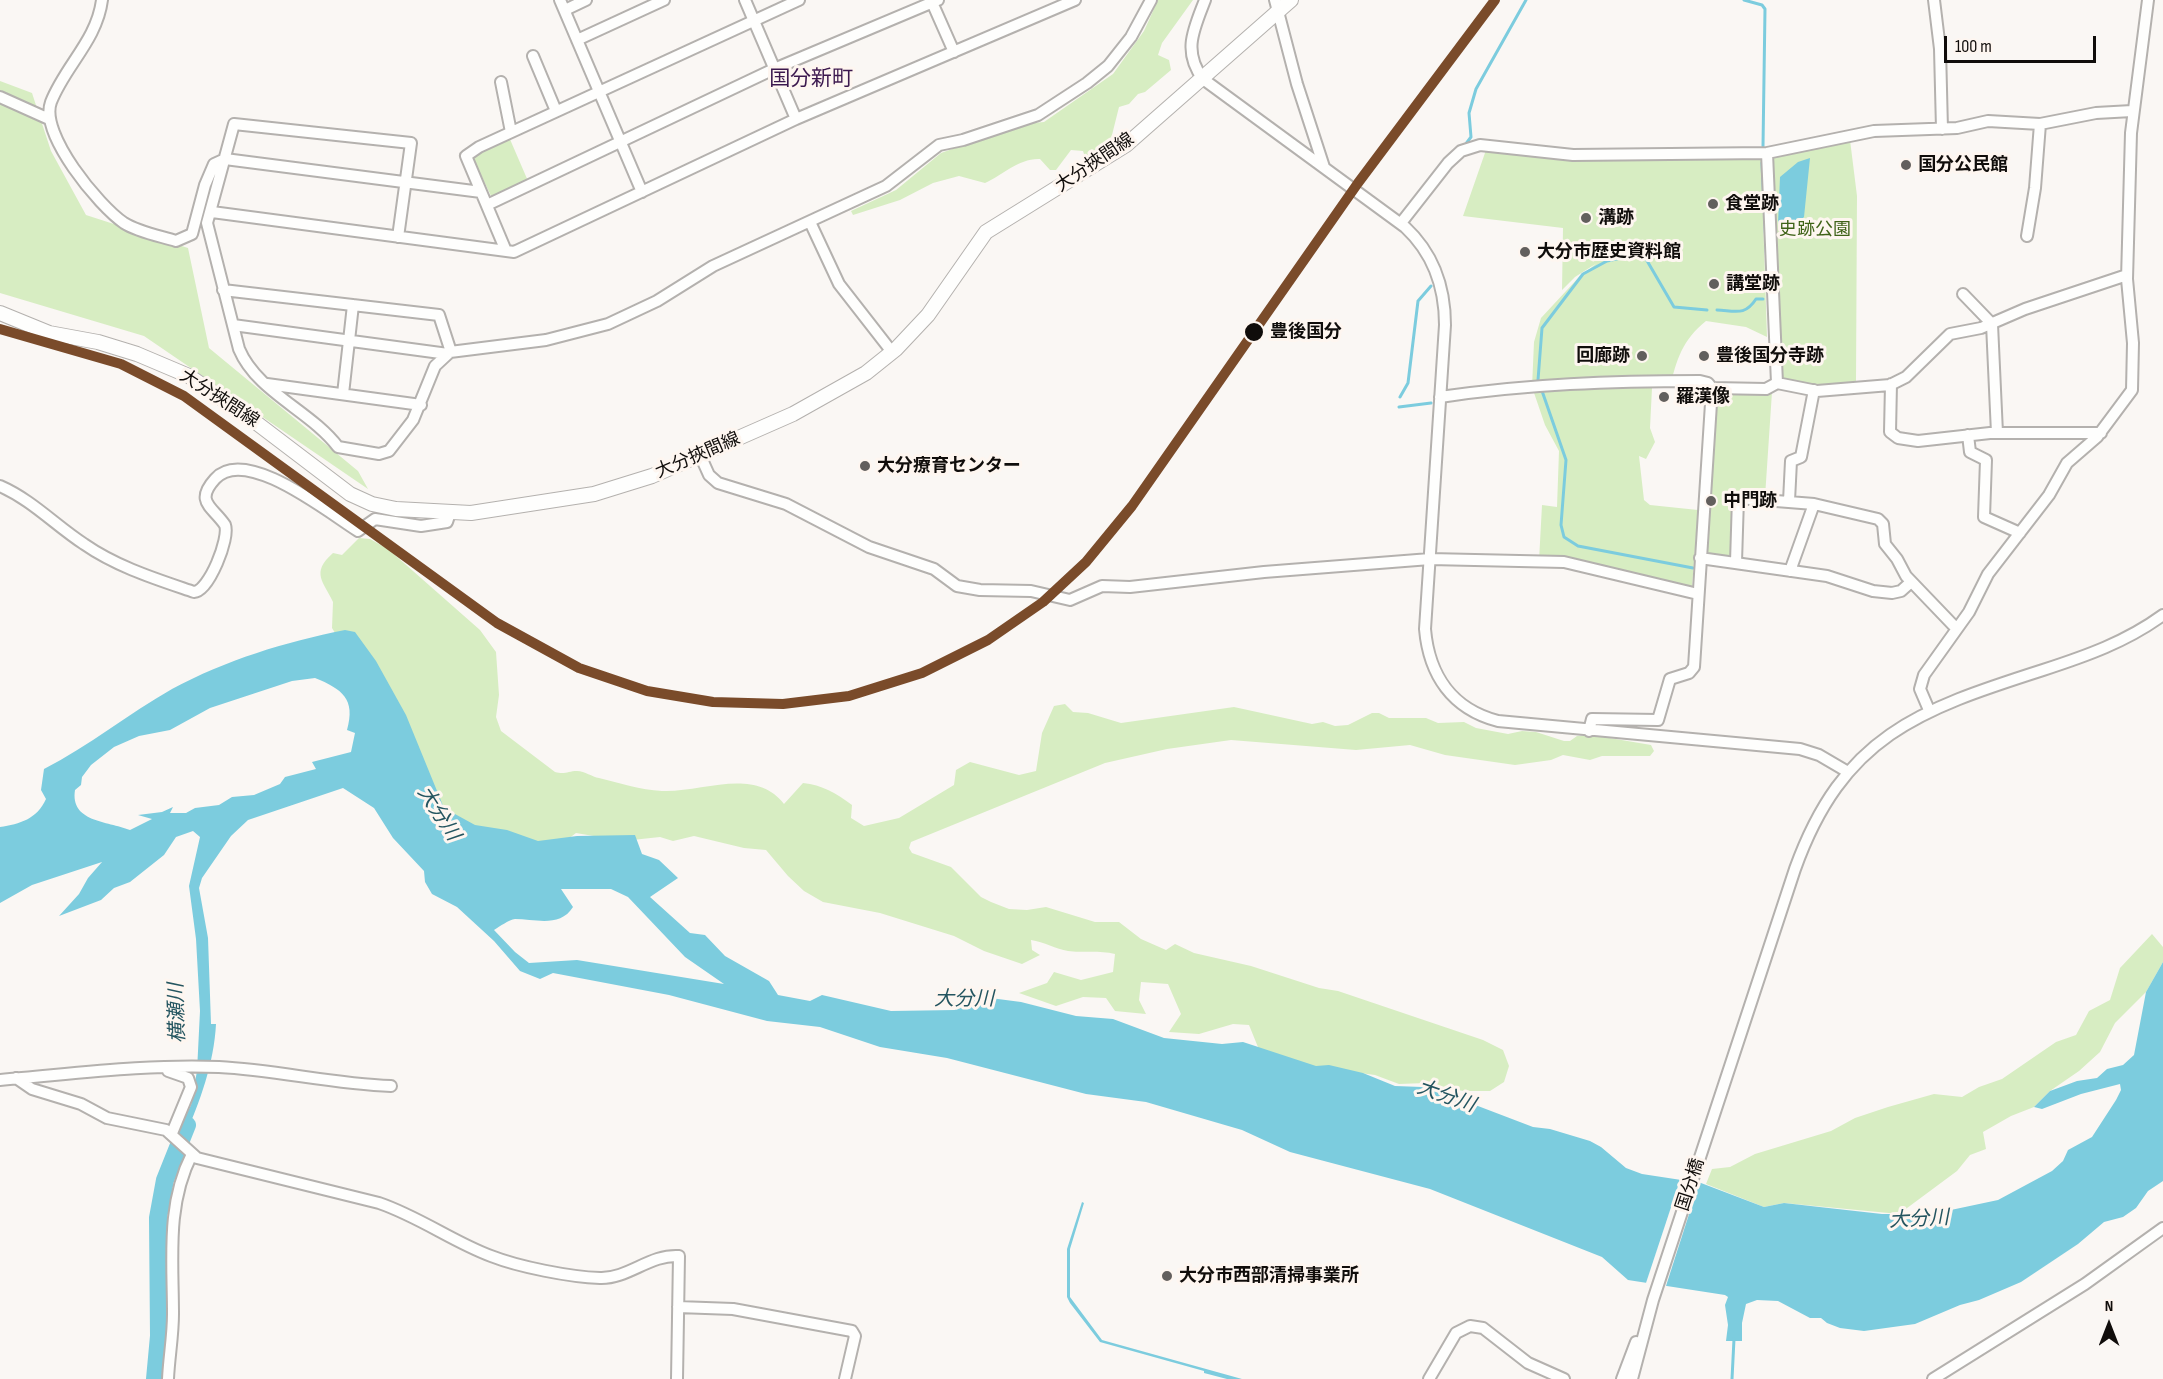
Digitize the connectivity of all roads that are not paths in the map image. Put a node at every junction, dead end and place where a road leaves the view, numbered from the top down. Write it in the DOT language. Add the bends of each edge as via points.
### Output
graph roads {
  1 [pos="102,0"];
  2 [pos="586,0"];
  3 [pos="664,0"];
  4 [pos="745,0"];
  5 [pos="799,0"];
  6 [pos="1075,0"];
  7 [pos="1151,0"];
  8 [pos="1205,0"];
  9 [pos="1291,0"];
  10 [pos="1934,0"];
  11 [pos="2148,0"];
  12 [pos="934,1"];
  13 [pos="645,4"];
  14 [pos="563,5"];
  15 [pos="1277,6"];
  16 [pos="753,19"];
  17 [pos="577,39"];
  18 [pos="954,52"];
  19 [pos="533,56"];
  20 [pos="774,69"];
  21 [pos="1203,79"];
  22 [pos="501,82"];
  23 [pos="599,91"];
  24 [pos="0,97"];
  25 [pos="556,111"];
  26 [pos="2132,111"];
  27 [pos="49,119"];
  28 [pos="796,119"];
  29 [pos="2040,124"];
  30 [pos="1942,129"];
  31 [pos="511,132"];
  32 [pos="621,142"];
  33 [pos="1767,153"];
  34 [pos="225,159"];
  35 [pos="1324,167"];
  36 [pos="405,182"];
  37 [pos="482,192"];
  38 [pos="642,192"];
  39 [pos="487,205"];
  40 [pos="212,212"];
  41 [pos="810,222"];
  42 [pos="1401,223"];
  43 [pos="2027,236"];
  44 [pos="398,237"];
  45 [pos="506,251"];
  46 [pos="2127,275"];
  47 [pos="224,290"];
  48 [pos="1963,294"];
  49 [pos="353,305"];
  50 [pos="0,313"];
  51 [pos="1992,324"];
  52 [pos="233,325"];
  53 [pos="349,340"];
  54 [pos="892,352"];
  55 [pos="450,353"];
  56 [pos="267,384"];
  57 [pos="1777,384"];
  58 [pos="1891,384"];
  59 [pos="1712,388"];
  60 [pos="1814,390"];
  61 [pos="343,394"];
  62 [pos="1440,398"];
  63 [pos="421,405"];
  64 [pos="1997,433"];
  65 [pos="2101,433"];
  66 [pos="1968,435"];
  67 [pos="700,455"];
  68 [pos="0,486"];
  69 [pos="1789,501"];
  70 [pos="1814,504"];
  71 [pos="450,513"];
  72 [pos="2020,533"];
  73 [pos="1700,558"];
  74 [pos="1430,559"];
  75 [pos="1736,562"];
  76 [pos="1790,571"];
  77 [pos="1911,582"];
  78 [pos="1698,594"];
  79 [pos="2163,615"];
  80 [pos="1953,625"];
  81 [pos="1929,710"];
  82 [pos="1589,731"];
  83 [pos="1848,772"];
  84 [pos="153,1068"];
  85 [pos="16,1078"];
  86 [pos="0,1080"];
  87 [pos="391,1086"];
  88 [pos="172,1133"];
  89 [pos="192,1154"];
  90 [pos="2163,1228"];
  91 [pos="678,1306"];
  92 [pos="1636,1351"];
  93 [pos="168,1379"];
  94 [pos="677,1379"];
  95 [pos="846,1379"];
  96 [pos="1429,1379"];
  97 [pos="1564,1379"];
  98 [pos="1622,1379"];
  99 [pos="1632,1379"];
  100 [pos="1933,1379"];
  1 -- 27 [label="street" via="100,15 86,45 60,82 50,105"];
  2 -- 14 [label="street"];
  3 -- 13 [label="street"];
  4 -- 16 [label="street"];
  5 -- 16 [label="street"];
  6 -- 18 [label="street"];
  7 -- 41 [label="street" via="1131,37 1108,66 1088,83 1043,112 979,135 939,144 896,180"];
  8 -- 21 [label="street" via="1190,45 1194,65"];
  9 -- 15 [label="main road, 大分挾間線"];
  10 -- 30 [label="street"];
  11 -- 26 [label="street"];
  12 -- 18 [label="street"];
  12 -- 20 [label="street"];
  13 -- 17 [label="street"];
  14 -- 17 [label="street"];
  15 -- 21 [label="main road, 大分挾間線"];
  15 -- 35 [label="street" via="1293,72"];
  16 -- 20 [label="street"];
  16 -- 23 [label="street"];
  17 -- 23 [label="street"];
  18 -- 28 [label="street"];
  19 -- 25 [label="street"];
  20 -- 28 [label="street"];
  20 -- 32 [label="street"];
  21 -- 35 [label="street"];
  21 -- 54 [label="main road, 大分挾間線" via="1119,149 986,231 928,315"];
  22 -- 31 [label="street"];
  23 -- 25 [label="street"];
  23 -- 32 [label="street"];
  24 -- 27 [label="street"];
  25 -- 31 [label="street"];
  26 -- 29 [label="street" via="2096,113"];
  26 -- 46 [label="street"];
  27 -- 34 [label="street" via="70,165 115,216 126,225 176,241 192,234 214,164"];
  28 -- 38 [label="street"];
  29 -- 30 [label="street" via="1988,121"];
  29 -- 43 [label="street"];
  30 -- 33 [label="street" via="1874,131"];
  31 -- 37 [label="street" via="466,156"];
  32 -- 38 [label="street"];
  32 -- 39 [label="street"];
  33 -- 42 [label="street" via="1574,155 1473,146 1461,151 1442,169"];
  33 -- 57 [label="street"];
  34 -- 36 [label="street"];
  34 -- 36 [label="street" via="234,124 411,143"];
  34 -- 40 [label="street"];
  35 -- 42 [label="street"];
  36 -- 37 [label="street"];
  36 -- 44 [label="street"];
  37 -- 39 [label="street"];
  38 -- 45 [label="street" via="514,252"];
  39 -- 45 [label="street"];
  40 -- 44 [label="street"];
  40 -- 47 [label="street" via="207,227"];
  41 -- 54 [label="street" via="839,284"];
  41 -- 55 [label="street" via="713,266 657,301 608,324 546,340"];
  42 -- 62 [label="street" via="1426,251 1442,286 1445,319"];
  44 -- 45 [label="street"];
  46 -- 51 [label="street"];
  46 -- 65 [label="street" via="2134,385"];
  47 -- 49 [label="street"];
  47 -- 52 [label="street"];
  48 -- 51 [label="street"];
  49 -- 53 [label="street"];
  49 -- 55 [label="street" via="439,315"];
  50 -- 71 [label="main road, 大分挾間線" via="49,333 137,354 189,376 361,500 392,509"];
  51 -- 58 [label="street" via="1950,334 1906,377"];
  51 -- 64 [label="street"];
  52 -- 53 [label="street"];
  52 -- 56 [label="street" via="244,359"];
  53 -- 55 [label="street"];
  53 -- 61 [label="street"];
  54 -- 67 [label="main road, 大分挾間線" via="823,400"];
  55 -- 63 [label="street" via="435,366"];
  56 -- 61 [label="street"];
  56 -- 63 [label="street" via="329,435 338,447 379,454 392,448"];
  57 -- 59 [label="street" via="1766,388"];
  57 -- 60 [label="street"];
  58 -- 60 [label="street"];
  58 -- 66 [label="street" via="1893,436 1918,441"];
  59 -- 62 [label="street" via="1700,381 1546,384"];
  59 -- 73 [label="street"];
  60 -- 69 [label="street" via="1801,457 1791,461"];
  61 -- 63 [label="street"];
  62 -- 74 [label="street"];
  64 -- 65 [label="street"];
  64 -- 66 [label="street"];
  65 -- 72 [label="street" via="2067,463"];
  66 -- 72 [label="street" via="1970,452 1986,460 1984,517"];
  67 -- 71 [label="main road, 大分挾間線" via="594,494 505,509"];
  67 -- 74 [label="street" via="708,475 718,483 786,504 868,547 934,569 954,584 975,590 1031,591 1070,600 1102,586 1130,587"];
  68 -- 71 [label="street" via="25,499 100,555 194,592 206,585 226,540 226,527 205,497 213,482 228,470 249,470 268,476 358,531 375,519 435,526 447,522"];
  69 -- 70 [label="street"];
  69 -- 75 [label="street" via="1738,498"];
  70 -- 76 [label="street"];
  70 -- 77 [label="street" via="1880,520 1885,544"];
  72 -- 81 [label="street" via="1988,574 1969,612 1924,675 1920,693"];
  73 -- 75 [label="street"];
  73 -- 78 [label="street"];
  74 -- 78 [label="street" via="1564,562"];
  74 -- 82 [label="street" via="1426,639 1445,689 1463,706 1487,718"];
  75 -- 76 [label="street"];
  76 -- 77 [label="street" via="1833,577 1892,594"];
  77 -- 80 [label="street"];
  78 -- 82 [label="street" via="1694,667 1689,673 1670,679 1660,719 1592,719"];
  79 -- 81 [label="street, 国分橋" via="2104,649"];
  81 -- 83 [label="street, 国分橋" via="1889,734"];
  82 -- 83 [label="street" via="1800,749"];
  83 -- 92 [label="street, 国分橋" via="1820,812 1801,852"];
  84 -- 85 [label="street"];
  84 -- 87 [label="street" via="264,1070 359,1085"];
  84 -- 88 [label="street" via="185,1077 191,1084"];
  85 -- 86 [label="street"];
  85 -- 88 [label="street" via="32,1089 81,1104 107,1118"];
  88 -- 89 [label="street"];
  89 -- 91 [label="street" via="379,1203 491,1256 565,1274 605,1278 678,1256"];
  89 -- 93 [label="street" via="174,1214"];
  90 -- 100 [label="street" via="2085,1284"];
  91 -- 94 [label="street"];
  91 -- 95 [label="street" via="733,1309 852,1331 855,1336"];
  92 -- 98 [label="street"];
  92 -- 99 [label="street"];
  96 -- 97 [label="street" via="1456,1333 1470,1326 1487,1330 1528,1363"];
}
